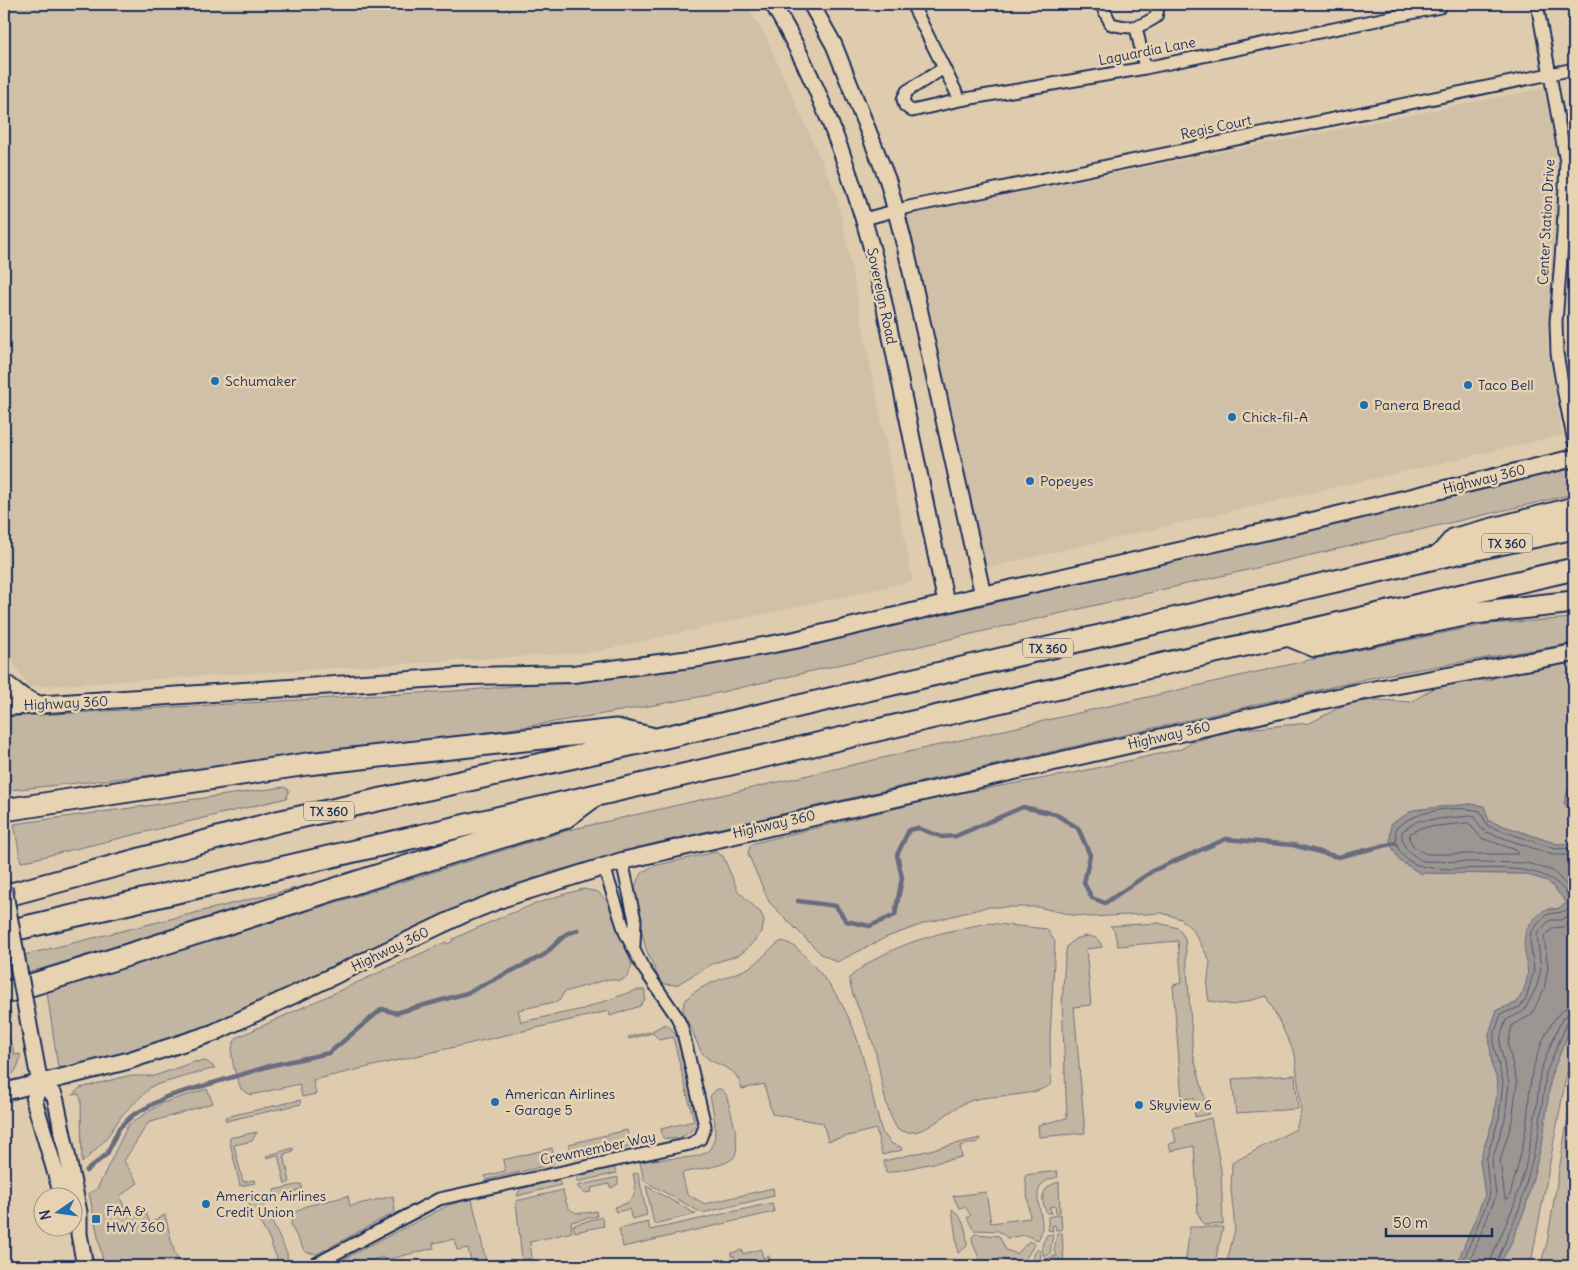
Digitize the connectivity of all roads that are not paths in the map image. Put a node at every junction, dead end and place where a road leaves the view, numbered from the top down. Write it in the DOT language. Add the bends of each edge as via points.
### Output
graph roads {
  1 [pos="772,4"];
  2 [pos="811,4"];
  3 [pos="912,4"];
  4 [pos="1101,4"];
  5 [pos="1159,4"];
  6 [pos="1440,4"];
  7 [pos="1537,4"];
  8 [pos="1136,28"];
  9 [pos="944,68"];
  10 [pos="1145,68"];
  11 [pos="1574,69"];
  12 [pos="1551,74"];
  13 [pos="960,100"];
  14 [pos="895,210"];
  15 [pos="864,219"];
  16 [pos="1574,442"];
  17 [pos="1574,458"];
  18 [pos="1574,508"];
  19 [pos="1574,528"];
  20 [pos="1439,557"];
  21 [pos="1574,569"];
  22 [pos="983,595"];
  23 [pos="1574,602"];
  24 [pos="946,604"];
  25 [pos="1288,635"];
  26 [pos="1574,653"];
  27 [pos="4,682"];
  28 [pos="40,704"];
  29 [pos="4,707"];
  30 [pos="657,739"];
  31 [pos="599,793"];
  32 [pos="4,810"];
  33 [pos="622,861"];
  34 [pos="604,867"];
  35 [pos="4,888"];
  36 [pos="4,896"];
  37 [pos="4,932"];
  38 [pos="634,948"];
  39 [pos="4,993"];
  40 [pos="40,1084"];
  41 [pos="4,1092"];
  42 [pos="60,1188"];
  43 [pos="74,1188"];
  44 [pos="79,1238"];
  45 [pos="86,1266"];
  46 [pos="312,1266"];
  1 -- 15 [label="street, Sovereign Road" via="794,40 825,106"];
  2 -- 14 [label="street" via="834,44 867,124"];
  3 -- 9 [label="street"];
  4 -- 8 [label="street" via="1111,24"];
  5 -- 8 [label="street" via="1156,18"];
  6 -- 10 [label="street, Laguardia Lane" via="1440,7"];
  7 -- 12 [label="street, Center Station Drive"];
  8 -- 10 [label="street"];
  9 -- 13 [label="street"];
  9 -- 13 [label="street, Laguardia Lane" via="907,91 903,98 905,106 912,111"];
  10 -- 13 [label="street, Laguardia Lane"];
  11 -- 12 [label="street, Regis Court"];
  12 -- 14 [label="street, Regis Court"];
  12 -- 16 [label="street, Center Station Drive" via="1566,162 1557,353"];
  14 -- 15 [label="street, Regis Court"];
  14 -- 22 [label="street"];
  15 -- 24 [label="street, Sovereign Road"];
  17 -- 22 [label="main road, Highway 360"];
  18 -- 20 [label="highway" via="1455,539"];
  19 -- 20 [label="highway, TX 360"];
  20 -- 30 [label="highway, TX 360"];
  21 -- 25 [label="highway"];
  22 -- 24 [label="main road, Highway 360"];
  23 -- 25 [label="highway" via="1474,613 1315,646"];
  24 -- 28 [label="main road, Highway 360" via="786,642 699,658 573,674 470,676"];
  25 -- 31 [label="highway"];
  26 -- 33 [label="main road, Highway 360" via="1355,692"];
  27 -- 28 [label="main road" via="23,697"];
  28 -- 29 [label="main road, Highway 360"];
  30 -- 32 [label="highway" via="616,730 307,764"];
  30 -- 36 [label="highway, TX 360" via="277,822"];
  31 -- 37 [label="highway"];
  31 -- 39 [label="highway" via="564,818 344,884"];
  33 -- 34 [label="main road, Highway 360"];
  33 -- 38 [label="street, Crewmember Way" via="635,920"];
  34 -- 38 [label="street, Crewmember Way" via="625,932"];
  34 -- 40 [label="main road, Highway 360" via="464,914 213,1033 127,1061"];
  35 -- 40 [label="street, bridge"];
  38 -- 46 [label="street, Crewmember Way" via="642,966 677,1017 686,1040 705,1126 700,1138 690,1144 439,1199"];
  40 -- 41 [label="main road, Highway 360"];
  40 -- 42 [label="street" via="34,1100"];
  40 -- 43 [label="street" via="54,1095 56,1101"];
  44 -- 45 [label="street"];
}
